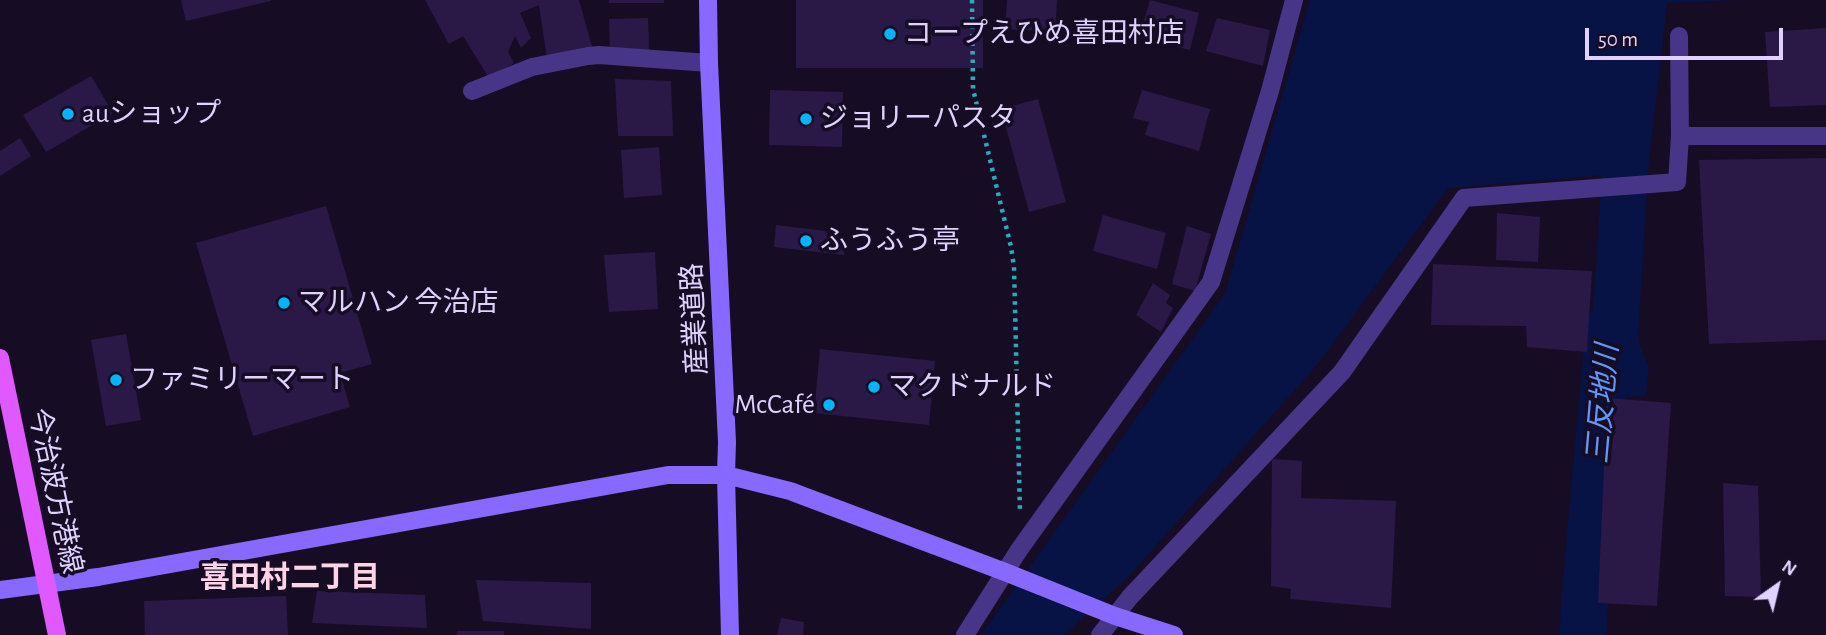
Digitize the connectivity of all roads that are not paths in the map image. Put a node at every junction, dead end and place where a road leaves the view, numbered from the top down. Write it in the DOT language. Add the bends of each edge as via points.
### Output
graph roads {
  1 [pos="708,0"];
  2 [pos="1294,0"];
  3 [pos="1679,36"];
  4 [pos="709,63"];
  5 [pos="472,91"];
  6 [pos="1680,135"];
  7 [pos="1826,136"];
  8 [pos="0,358"];
  9 [pos="726,475"];
  10 [pos="1010,574"];
  11 [pos="47,583"];
  12 [pos="0,590"];
  13 [pos="1115,616"];
  14 [pos="57,635"];
  15 [pos="730,635"];
  16 [pos="965,635"];
  17 [pos="1100,635"];
  18 [pos="1174,635"];
  1 -- 4 [label="street, 産業道路"];
  2 -- 10 [label="street" via="1211,282"];
  3 -- 6 [label="street"];
  4 -- 5 [label="street" via="588,56 532,67"];
  4 -- 9 [label="street, 産業道路"];
  6 -- 7 [label="street"];
  6 -- 13 [label="street" via="1677,182 1464,198 1342,372"];
  8 -- 11 [label="main road, 今治波方港線"];
  9 -- 10 [label="street" via="790,491"];
  9 -- 11 [label="street" via="668,475"];
  9 -- 15 [label="street, 産業道路"];
  10 -- 13 [label="street"];
  10 -- 16 [label="street"];
  11 -- 12 [label="street"];
  11 -- 14 [label="main road, 今治波方港線"];
  13 -- 17 [label="street"];
  13 -- 18 [label="street"];
}
